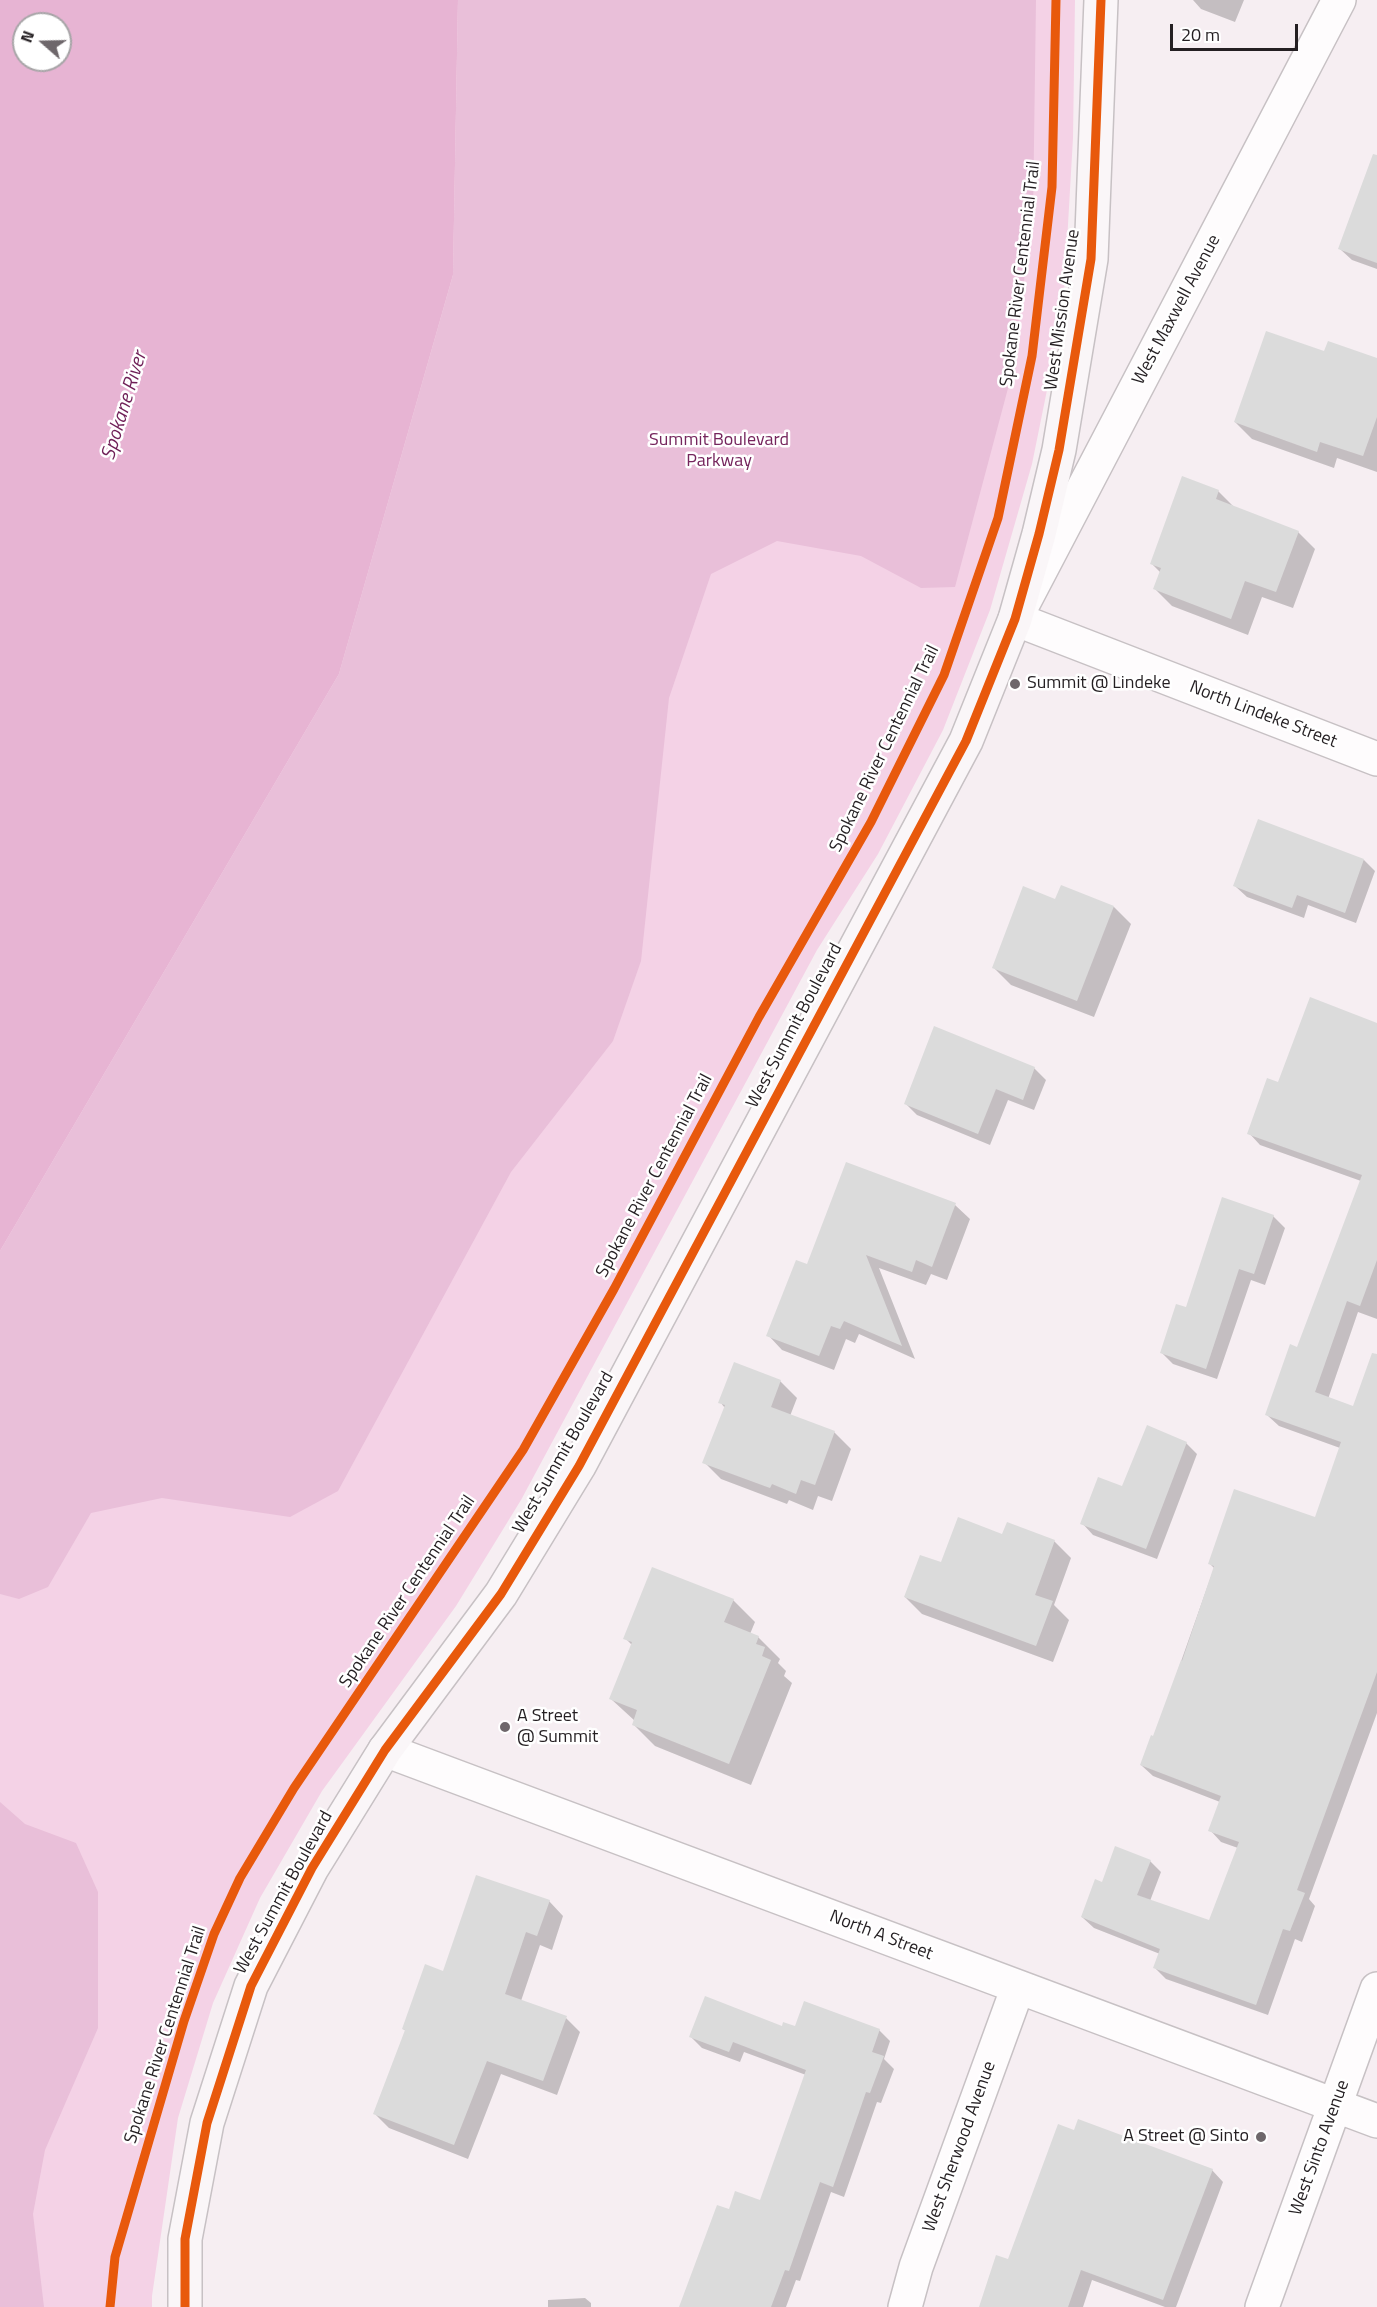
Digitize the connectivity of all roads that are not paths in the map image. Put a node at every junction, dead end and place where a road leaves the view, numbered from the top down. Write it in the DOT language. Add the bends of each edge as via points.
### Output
graph roads {
  1 [pos="1101,0"];
  2 [pos="1340,0"];
  3 [pos="1015,619"];
  4 [pos="1377,759"];
  5 [pos="385,1750"];
  6 [pos="1018,1987"];
  7 [pos="1377,1989"];
  8 [pos="1335,2106"];
  9 [pos="1377,2121"];
  10 [pos="185,2307"];
  11 [pos="905,2307"];
  12 [pos="1262,2307"];
  1 -- 3 [label="street, West Mission Avenue" via="1090,259 1059,450"];
  2 -- 3 [label="street, West Maxwell Avenue"];
  3 -- 4 [label="street, North Lindeke Street"];
  3 -- 5 [label="street, West Summit Boulevard" via="966,741 579,1466 501,1594"];
  5 -- 6 [label="street, North A Street"];
  5 -- 10 [label="street, West Summit Boulevard" via="312,1869 251,1986 207,2123 186,2239"];
  6 -- 8 [label="street, North A Street"];
  6 -- 11 [label="street, West Sherwood Avenue"];
  7 -- 8 [label="street, West Sinto Avenue"];
  8 -- 9 [label="street, North A Street"];
  8 -- 12 [label="street, West Sinto Avenue"];
}
